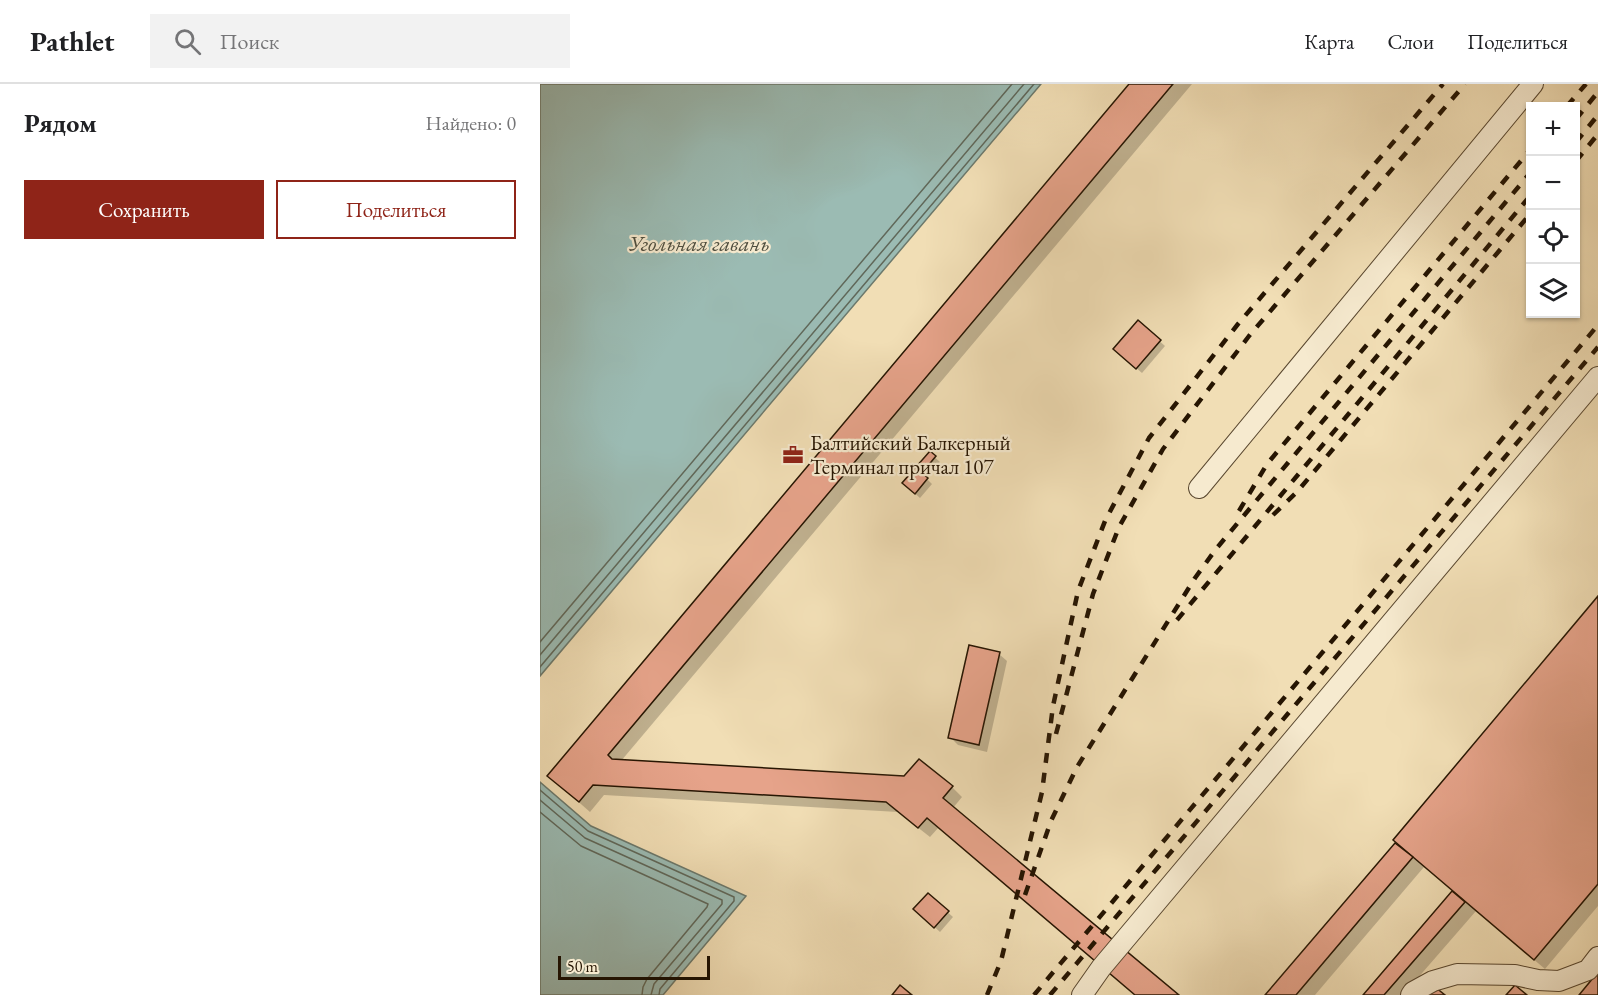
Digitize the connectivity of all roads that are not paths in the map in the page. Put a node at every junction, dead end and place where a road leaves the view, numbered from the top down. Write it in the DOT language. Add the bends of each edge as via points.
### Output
graph roads {
  1 [pos="1533,84"];
  2 [pos="1598,377"];
  3 [pos="1199,488"];
  4 [pos="1598,957"];
  5 [pos="1082,995"];
  6 [pos="1410,995"];
  1 -- 3 [label="lane"];
  2 -- 5 [label="lane"];
  4 -- 6 [label="lane" via="1587,970 1559,981 1457,974 1433,981"];
}
